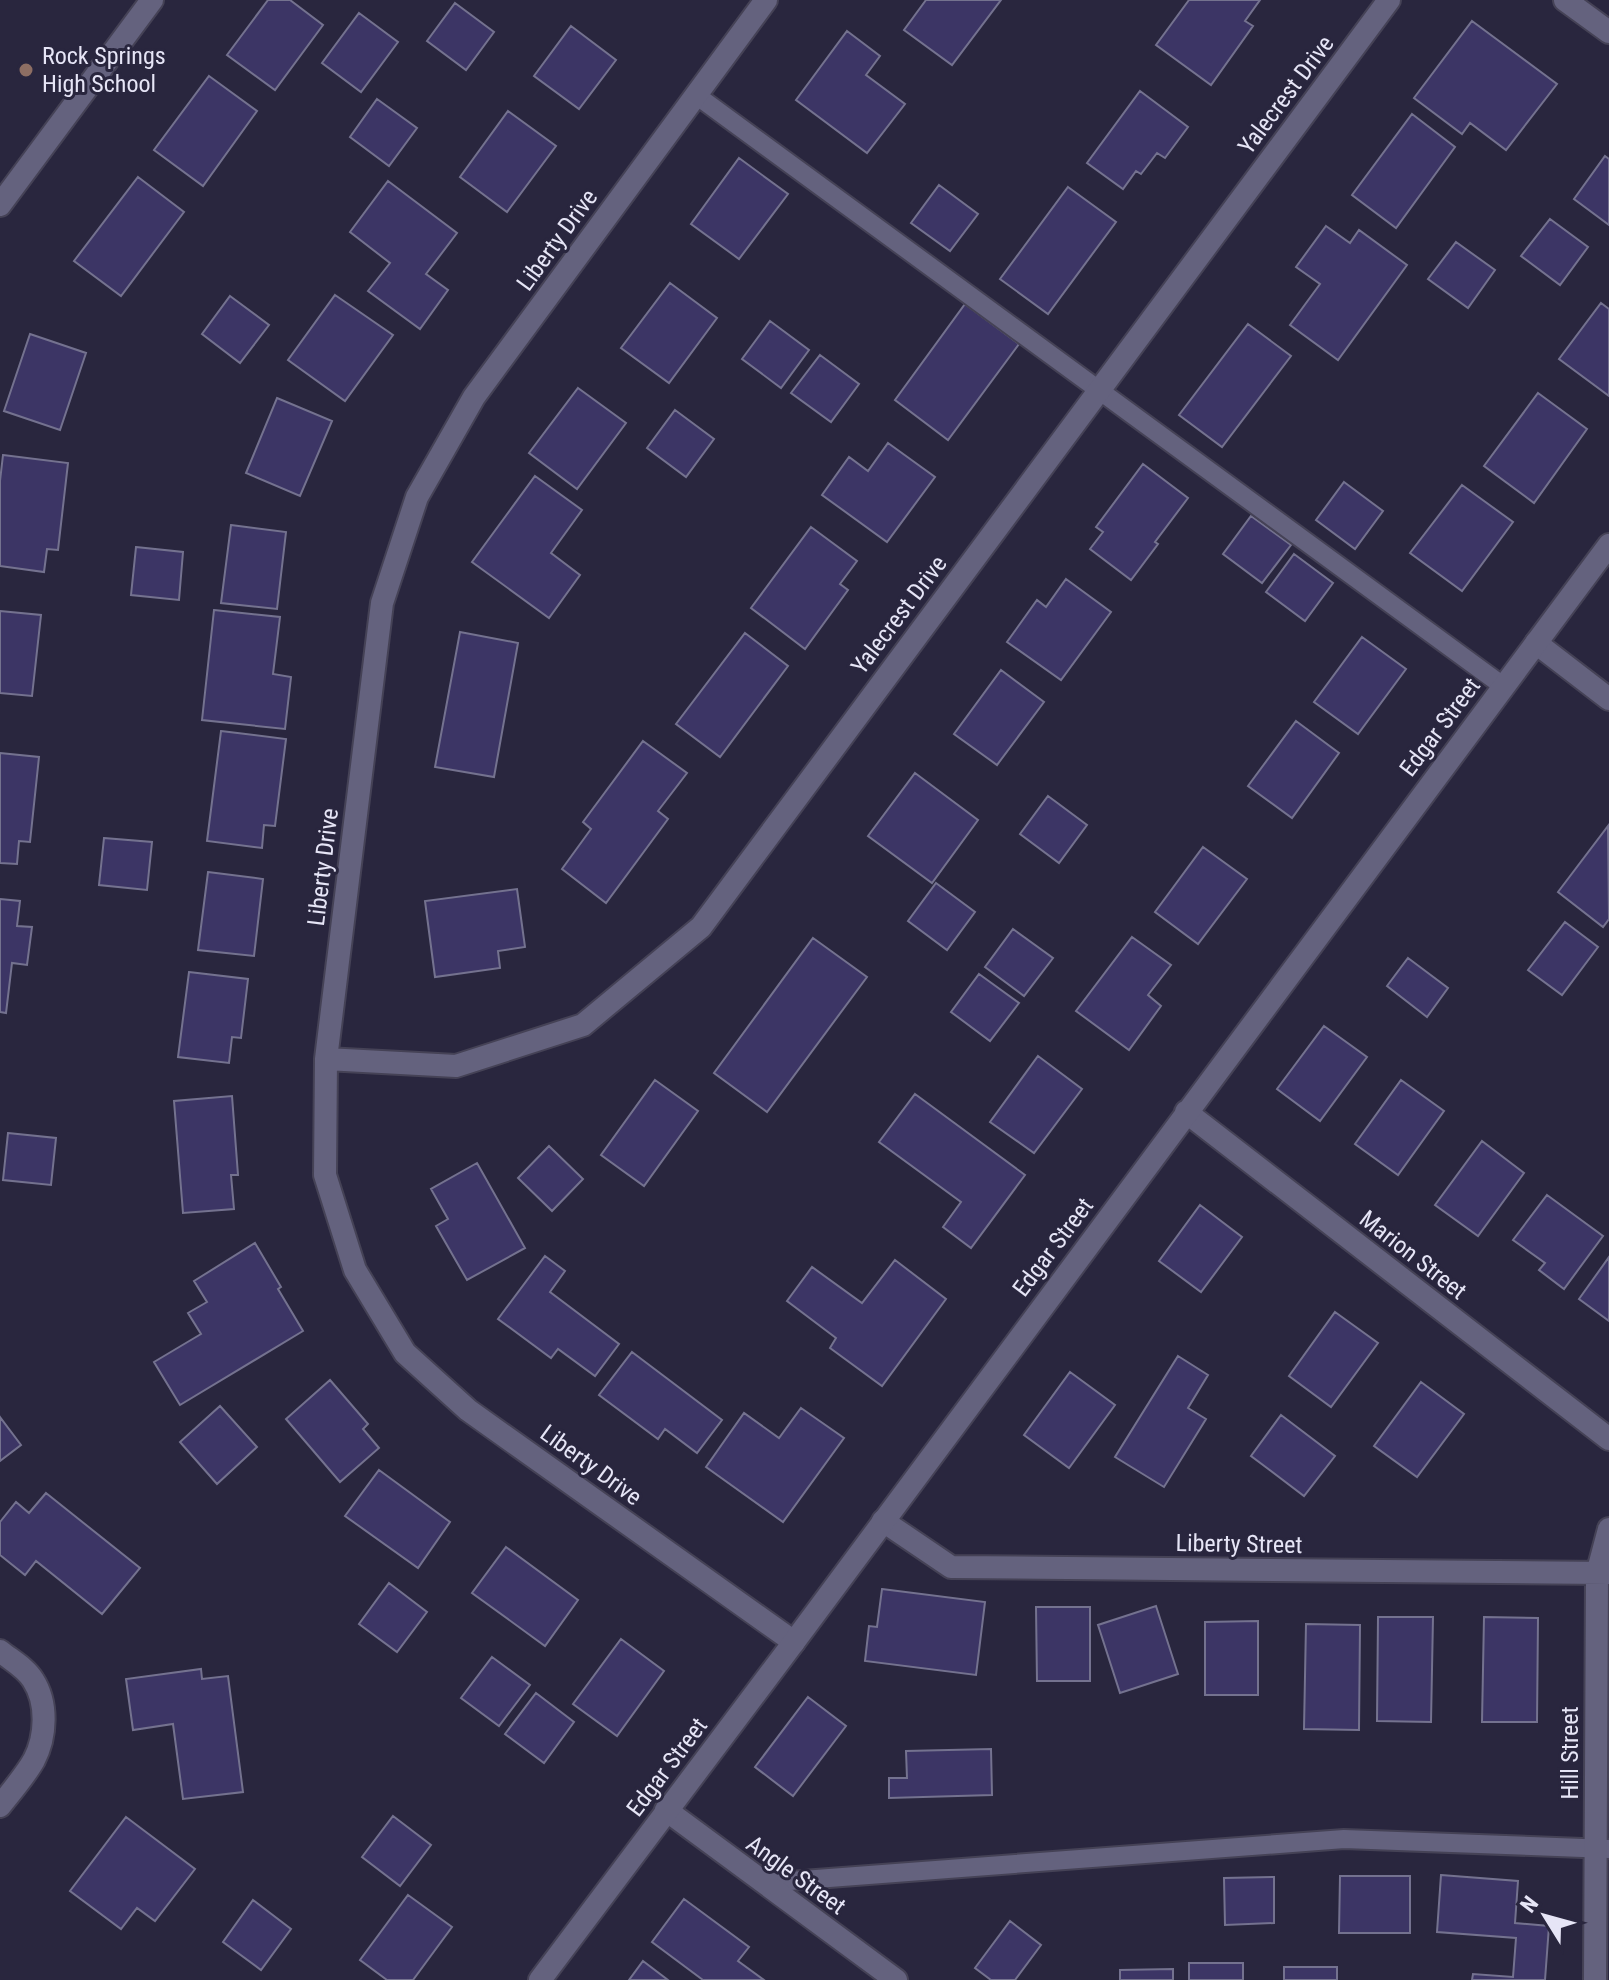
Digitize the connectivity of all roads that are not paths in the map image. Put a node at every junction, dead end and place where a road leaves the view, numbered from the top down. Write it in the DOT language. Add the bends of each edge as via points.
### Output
graph roads {
  1 [pos="139,0"];
  2 [pos="152,0"];
  3 [pos="766,0"];
  4 [pos="1389,0"];
  5 [pos="1565,0"];
  6 [pos="130,29"];
  7 [pos="1609,32"];
  8 [pos="696,95"];
  9 [pos="1,201"];
  10 [pos="1098,391"];
  11 [pos="1609,545"];
  12 [pos="1536,643"];
  13 [pos="1503,686"];
  14 [pos="1609,699"];
  15 [pos="326,1059"];
  16 [pos="1186,1112"];
  17 [pos="1609,1439"];
  18 [pos="883,1521"];
  19 [pos="1609,1529"];
  20 [pos="1603,1574"];
  21 [pos="794,1642"];
  22 [pos="0,1651"];
  23 [pos="0,1806"];
  24 [pos="666,1810"];
  25 [pos="1602,1848"];
  26 [pos="763,1883"];
  27 [pos="883,1976"];
  28 [pos="540,1980"];
  29 [pos="1595,1980"];
  1 -- 6 [label="lane"];
  2 -- 6 [label="street"];
  3 -- 8 [label="street, Liberty Drive"];
  4 -- 10 [label="street, Yalecrest Drive"];
  5 -- 7 [label="street"];
  6 -- 9 [label="street"];
  8 -- 10 [label="lane"];
  8 -- 15 [label="street, Liberty Drive" via="474,397 417,497 382,603"];
  10 -- 13 [label="lane"];
  10 -- 15 [label="street, Yalecrest Drive" via="701,927 583,1025 456,1066"];
  11 -- 12 [label="street, Edgar Street"];
  12 -- 13 [label="street, Edgar Street"];
  12 -- 14 [label="street"];
  13 -- 16 [label="street, Edgar Street"];
  15 -- 21 [label="street, Liberty Drive" via="325,1175 355,1270 405,1353 468,1410"];
  16 -- 17 [label="street, Marion Street"];
  16 -- 18 [label="street, Edgar Street"];
  18 -- 20 [label="street, Liberty Street" via="951,1567"];
  18 -- 21 [label="street, Edgar Street"];
  19 -- 20 [label="street, Hill Street"];
  20 -- 25 [label="street, Hill Street"];
  21 -- 24 [label="street, Edgar Street"];
  22 -- 23 [label="street" via="34,1681 43,1735 33,1761"];
  24 -- 26 [label="street, Angle Street"];
  24 -- 28 [label="street, Edgar Street"];
  25 -- 26 [label="lane" via="1344,1839"];
  25 -- 29 [label="street, Hill Street"];
  26 -- 27 [label="street, Angle Street"];
}
